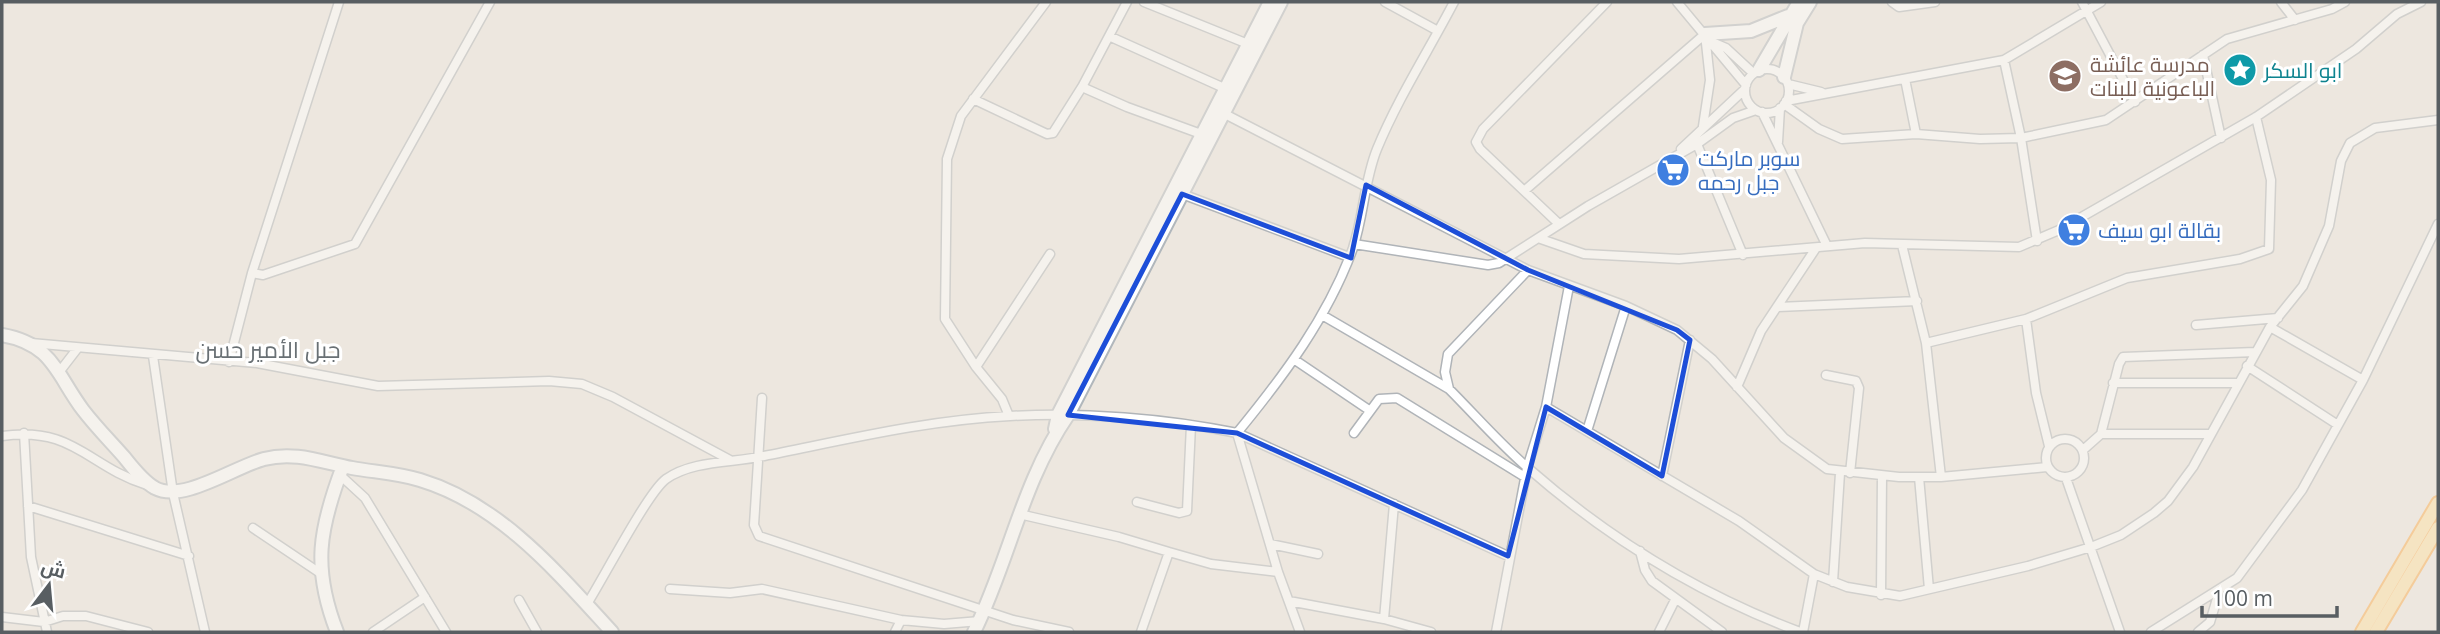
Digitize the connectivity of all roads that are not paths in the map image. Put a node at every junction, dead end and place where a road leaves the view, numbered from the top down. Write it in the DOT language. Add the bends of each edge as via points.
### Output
graph roads {
  1 [pos="339,2"];
  2 [pos="490,2"];
  3 [pos="1046,2"];
  4 [pos="1127,2"];
  5 [pos="1144,2"];
  6 [pos="1270,2"];
  7 [pos="1281,2"];
  8 [pos="1385,2"];
  9 [pos="1454,2"];
  10 [pos="1676,2"];
  11 [pos="1799,2"];
  12 [pos="1810,2"];
  13 [pos="1892,2"];
  14 [pos="1935,2"];
  15 [pos="2082,2"];
  16 [pos="2101,2"];
  17 [pos="2281,2"];
  18 [pos="2345,2"];
  19 [pos="2421,2"];
  20 [pos="1602,3"];
  21 [pos="2088,10"];
  22 [pos="1788,16"];
  23 [pos="2295,20"];
  24 [pos="1438,32"];
  25 [pos="1111,37"];
  26 [pos="1709,38"];
  27 [pos="1248,44"];
  28 [pos="2203,55"];
  29 [pos="2004,60"];
  30 [pos="1756,72"];
  31 [pos="1905,79"];
  32 [pos="1786,80"];
  33 [pos="1082,87"];
  34 [pos="1745,87"];
  35 [pos="1224,88"];
  36 [pos="1824,92"];
  37 [pos="974,99"];
  38 [pos="2135,102"];
  39 [pos="1783,104"];
  40 [pos="1219,111"];
  41 [pos="1759,111"];
  42 [pos="2256,117"];
  43 [pos="2438,120"];
  44 [pos="1703,126"];
  45 [pos="1202,134"];
  46 [pos="1916,134"];
  47 [pos="2021,138"];
  48 [pos="2221,138"];
  49 [pos="1778,142"];
  50 [pos="1697,144"];
  51 [pos="1676,156"];
  52 [pos="1366,185"];
  53 [pos="1524,191"];
  54 [pos="1182,194"];
  55 [pos="1559,224"];
  56 [pos="2438,224"];
  57 [pos="1538,238"];
  58 [pos="2037,241"];
  59 [pos="1354,244"];
  60 [pos="1902,245"];
  61 [pos="1827,246"];
  62 [pos="1816,248"];
  63 [pos="1050,254"];
  64 [pos="1743,255"];
  65 [pos="1349,257"];
  66 [pos="1508,260"];
  67 [pos="1528,270"];
  68 [pos="252,273"];
  69 [pos="1569,286"];
  70 [pos="1917,301"];
  71 [pos="1626,306"];
  72 [pos="1777,307"];
  73 [pos="1322,315"];
  74 [pos="2026,318"];
  75 [pos="2277,318"];
  76 [pos="2196,325"];
  77 [pos="2270,327"];
  78 [pos="2,335"];
  79 [pos="1690,340"];
  80 [pos="31,343"];
  81 [pos="1926,344"];
  82 [pos="77,349"];
  83 [pos="2255,352"];
  84 [pos="153,356"];
  85 [pos="1295,360"];
  86 [pos="229,362"];
  87 [pos="2247,366"];
  88 [pos="976,367"];
  89 [pos="60,371"];
  90 [pos="1826,375"];
  91 [pos="2363,380"];
  92 [pos="2113,383"];
  93 [pos="2238,383"];
  94 [pos="1737,387"];
  95 [pos="1449,389"];
  96 [pos="761,398"];
  97 [pos="1546,407"];
  98 [pos="1369,410"];
  99 [pos="1063,415"];
  100 [pos="1009,416"];
  101 [pos="1191,425"];
  102 [pos="2337,425"];
  103 [pos="1587,431"];
  104 [pos="24,433"];
  105 [pos="1237,433"];
  106 [pos="1354,433"];
  107 [pos="2101,434"];
  108 [pos="2210,434"];
  109 [pos="2,436"];
  110 [pos="2049,446"];
  111 [pos="2083,450"];
  112 [pos="757,458"];
  113 [pos="731,460"];
  114 [pos="2048,467"];
  115 [pos="1527,468"];
  116 [pos="341,470"];
  117 [pos="1845,473"];
  118 [pos="1662,475"];
  119 [pos="1882,476"];
  120 [pos="1525,477"];
  121 [pos="1919,477"];
  122 [pos="1941,477"];
  123 [pos="2066,478"];
  124 [pos="155,488"];
  125 [pos="173,493"];
  126 [pos="1137,502"];
  127 [pos="2438,503"];
  128 [pos="1394,505"];
  129 [pos="28,506"];
  130 [pos="1019,514"];
  131 [pos="253,528"];
  132 [pos="2438,528"];
  133 [pos="1270,544"];
  134 [pos="2091,547"];
  135 [pos="1640,551"];
  136 [pos="1169,552"];
  137 [pos="1318,554"];
  138 [pos="189,556"];
  139 [pos="1508,556"];
  140 [pos="1278,572"];
  141 [pos="320,573"];
  142 [pos="1814,574"];
  143 [pos="1833,582"];
  144 [pos="670,589"];
  145 [pos="1929,589"];
  146 [pos="2219,592"];
  147 [pos="1881,595"];
  148 [pos="425,597"];
  149 [pos="519,600"];
  150 [pos="1675,600"];
  151 [pos="1289,601"];
  152 [pos="587,604"];
  153 [pos="986,608"];
  154 [pos="2,617"];
  155 [pos="1384,619"];
  156 [pos="901,620"];
  157 [pos="44,622"];
  158 [pos="977,627"];
  159 [pos="131,629"];
  160 [pos="47,632"];
  161 [pos="148,632"];
  162 [pos="205,632"];
  163 [pos="337,632"];
  164 [pos="373,632"];
  165 [pos="446,632"];
  166 [pos="537,632"];
  167 [pos="612,632"];
  168 [pos="895,632"];
  169 [pos="1069,632"];
  170 [pos="1141,632"];
  171 [pos="1300,632"];
  172 [pos="1431,632"];
  173 [pos="1496,632"];
  174 [pos="1659,632"];
  175 [pos="1723,632"];
  176 [pos="1802,632"];
  177 [pos="2120,632"];
  178 [pos="2151,632"];
  179 [pos="2197,632"];
  180 [pos="2362,632"];
  181 [pos="2376,632"];
  1 -- 68 [label="street"];
  2 -- 68 [label="street" via="355,244 263,275"];
  3 -- 37 [label="street"];
  4 -- 25 [label="street"];
  5 -- 27 [label="street"];
  6 -- 27 [label="street"];
  7 -- 40 [label="street"];
  8 -- 24 [label="street"];
  9 -- 24 [label="street"];
  10 -- 26 [label="street"];
  11 -- 22 [label="street"];
  12 -- 32 [label="street" via="1797,23"];
  13 -- 14 [label="street" via="1899,6"];
  15 -- 21 [label="street"];
  16 -- 21 [label="street"];
  17 -- 23 [label="street"];
  18 -- 23 [label="street"];
  19 -- 42 [label="street"];
  20 -- 53 [label="street" via="1478,135 1479,149"];
  21 -- 29 [label="street"];
  21 -- 38 [label="street"];
  22 -- 26 [label="street" via="1751,32"];
  22 -- 30 [label="street"];
  23 -- 28 [label="street" via="2239,35"];
  24 -- 52 [label="street" via="1385,131"];
  25 -- 33 [label="street"];
  25 -- 35 [label="street"];
  26 -- 30 [label="street"];
  26 -- 34 [label="street"];
  26 -- 44 [label="street" via="1710,80"];
  26 -- 53 [label="street"];
  27 -- 35 [label="street"];
  28 -- 38 [label="street"];
  28 -- 48 [label="street"];
  29 -- 31 [label="street"];
  29 -- 47 [label="street"];
  30 -- 32 [label="street" via="1772,69"];
  30 -- 34 [label="street"];
  31 -- 36 [label="street"];
  31 -- 46 [label="street"];
  32 -- 36 [label="street"];
  32 -- 39 [label="street"];
  33 -- 37 [label="street" via="1051,134"];
  33 -- 45 [label="street"];
  34 -- 41 [label="street" via="1747,101"];
  34 -- 44 [label="street"];
  35 -- 40 [label="street"];
  36 -- 39 [label="street"];
  37 -- 88 [label="street" via="954,129 947,159 943,302 947,325"];
  38 -- 47 [label="street" via="2097,123"];
  39 -- 41 [label="street"];
  39 -- 46 [label="street" via="1835,138"];
  39 -- 49 [label="street"];
  40 -- 45 [label="street"];
  40 -- 52 [label="street"];
  40 -- 54 [label="street"];
  41 -- 49 [label="street"];
  41 -- 50 [label="street" via="1733,118"];
  42 -- 48 [label="street"];
  42 -- 74 [label="street" via="2271,180 2269,249 2239,259 2127,278"];
  43 -- 75 [label="street" via="2375,128 2350,143 2341,161 2321,246 2299,294"];
  44 -- 51 [label="street"];
  45 -- 99 [label="street"];
  46 -- 47 [label="street"];
  47 -- 58 [label="street"];
  48 -- 58 [label="street"];
  49 -- 61 [label="street"];
  50 -- 51 [label="street"];
  50 -- 64 [label="street"];
  51 -- 55 [label="street"];
  52 -- 59 [label="street"];
  52 -- 66 [label="street"];
  53 -- 55 [label="street"];
  54 -- 65 [label="street"];
  54 -- 99 [label="street"];
  55 -- 57 [label="street"];
  56 -- 91 [label="street"];
  57 -- 64 [label="street" via="1592,256 1679,260"];
  57 -- 66 [label="street"];
  58 -- 60 [label="street" via="2001,248"];
  59 -- 65 [label="street"];
  59 -- 66 [label="street" via="1488,265"];
  60 -- 61 [label="street"];
  60 -- 70 [label="street"];
  61 -- 62 [label="street"];
  62 -- 64 [label="street"];
  62 -- 72 [label="street"];
  63 -- 88 [label="street"];
  65 -- 73 [label="street"];
  66 -- 67 [label="street"];
  67 -- 69 [label="street"];
  67 -- 95 [label="street" via="1448,354 1445,372"];
  68 -- 86 [label="street"];
  69 -- 71 [label="street"];
  69 -- 97 [label="street"];
  70 -- 72 [label="street"];
  70 -- 81 [label="street"];
  71 -- 79 [label="street"];
  71 -- 103 [label="street"];
  72 -- 94 [label="street"];
  73 -- 85 [label="street"];
  73 -- 95 [label="street"];
  74 -- 81 [label="street"];
  74 -- 110 [label="street"];
  75 -- 76 [label="street"];
  75 -- 77 [label="street"];
  77 -- 83 [label="street"];
  77 -- 91 [label="street"];
  78 -- 80 [label="street"];
  79 -- 94 [label="street"];
  79 -- 118 [label="street"];
  80 -- 82 [label="street"];
  80 -- 89 [label="street"];
  81 -- 122 [label="street"];
  82 -- 84 [label="street"];
  82 -- 89 [label="street"];
  83 -- 87 [label="street"];
  83 -- 92 [label="street" via="2129,355 2119,363"];
  84 -- 86 [label="street"];
  84 -- 125 [label="street"];
  85 -- 98 [label="street"];
  85 -- 105 [label="street"];
  86 -- 113 [label="street" via="378,386 582,384"];
  87 -- 93 [label="street"];
  87 -- 102 [label="street"];
  88 -- 100 [label="street" via="1002,399"];
  89 -- 124 [label="street" via="83,409"];
  90 -- 117 [label="street" via="1856,382 1859,388"];
  91 -- 102 [label="street"];
  92 -- 93 [label="street"];
  92 -- 107 [label="street"];
  93 -- 108 [label="street"];
  94 -- 117 [label="street" via="1784,438 1817,463"];
  95 -- 115 [label="street"];
  96 -- 112 [label="street"];
  97 -- 103 [label="street"];
  97 -- 115 [label="street"];
  98 -- 106 [label="street"];
  98 -- 120 [label="street" via="1379,399 1397,398"];
  99 -- 100 [label="street"];
  99 -- 101 [label="street"];
  99 -- 130 [label="street"];
  100 -- 112 [label="street" via="895,430"];
  101 -- 105 [label="street"];
  101 -- 126 [label="street" via="1186,513"];
  102 -- 146 [label="street" via="2302,490 2271,534 2237,578"];
  103 -- 118 [label="street"];
  104 -- 109 [label="street"];
  104 -- 124 [label="street" via="57,438 107,468"];
  104 -- 129 [label="street"];
  105 -- 128 [label="street"];
  105 -- 133 [label="street"];
  107 -- 108 [label="street"];
  107 -- 111 [label="street"];
  108 -- 134 [label="street" via="2168,501 2137,526"];
  110 -- 111 [label="street" via="2067,438"];
  110 -- 114 [label="street"];
  111 -- 123 [label="street" via="2082,468"];
  112 -- 113 [label="street"];
  112 -- 153 [label="street" via="754,525 760,536"];
  113 -- 152 [label="street" via="682,471 663,481"];
  114 -- 122 [label="street"];
  114 -- 123 [label="street"];
  115 -- 120 [label="street"];
  115 -- 135 [label="street"];
  116 -- 125 [label="street" via="302,456 278,456"];
  116 -- 141 [label="street" via="323,533"];
  116 -- 148 [label="street" via="365,498"];
  116 -- 152 [label="street" via="422,480 467,500 531,547"];
  117 -- 119 [label="street"];
  117 -- 143 [label="street"];
  118 -- 142 [label="street"];
  119 -- 121 [label="street"];
  119 -- 147 [label="street"];
  120 -- 139 [label="street"];
  121 -- 122 [label="street"];
  121 -- 145 [label="street"];
  123 -- 134 [label="street"];
  124 -- 125 [label="street"];
  125 -- 138 [label="street"];
  127 -- 180 [label="main road"];
  128 -- 139 [label="street"];
  128 -- 155 [label="street"];
  129 -- 138 [label="street"];
  129 -- 157 [label="street"];
  130 -- 136 [label="street"];
  130 -- 153 [label="street"];
  131 -- 141 [label="street"];
  132 -- 181 [label="main road"];
  133 -- 137 [label="street"];
  133 -- 140 [label="street"];
  134 -- 145 [label="street"];
  134 -- 177 [label="street"];
  135 -- 150 [label="street" via="1648,575"];
  135 -- 176 [label="street" via="1717,598"];
  136 -- 140 [label="street" via="1211,564"];
  136 -- 170 [label="street"];
  138 -- 162 [label="street"];
  139 -- 173 [label="street"];
  140 -- 151 [label="street"];
  141 -- 163 [label="street"];
  142 -- 143 [label="street"];
  142 -- 176 [label="street"];
  143 -- 147 [label="street"];
  144 -- 156 [label="street" via="774,590"];
  145 -- 147 [label="street"];
  146 -- 178 [label="street"];
  146 -- 179 [label="street" via="2210,622"];
  148 -- 164 [label="street"];
  148 -- 165 [label="street"];
  149 -- 166 [label="street"];
  150 -- 174 [label="street"];
  150 -- 175 [label="street"];
  151 -- 155 [label="street"];
  151 -- 171 [label="street"];
  152 -- 167 [label="street"];
  153 -- 158 [label="street"];
  153 -- 169 [label="street" via="1013,620"];
  154 -- 157 [label="street"];
  155 -- 172 [label="street"];
  156 -- 158 [label="street"];
  156 -- 168 [label="street"];
  157 -- 159 [label="street" via="86,616"];
  157 -- 160 [label="street"];
  159 -- 161 [label="street"];
}
